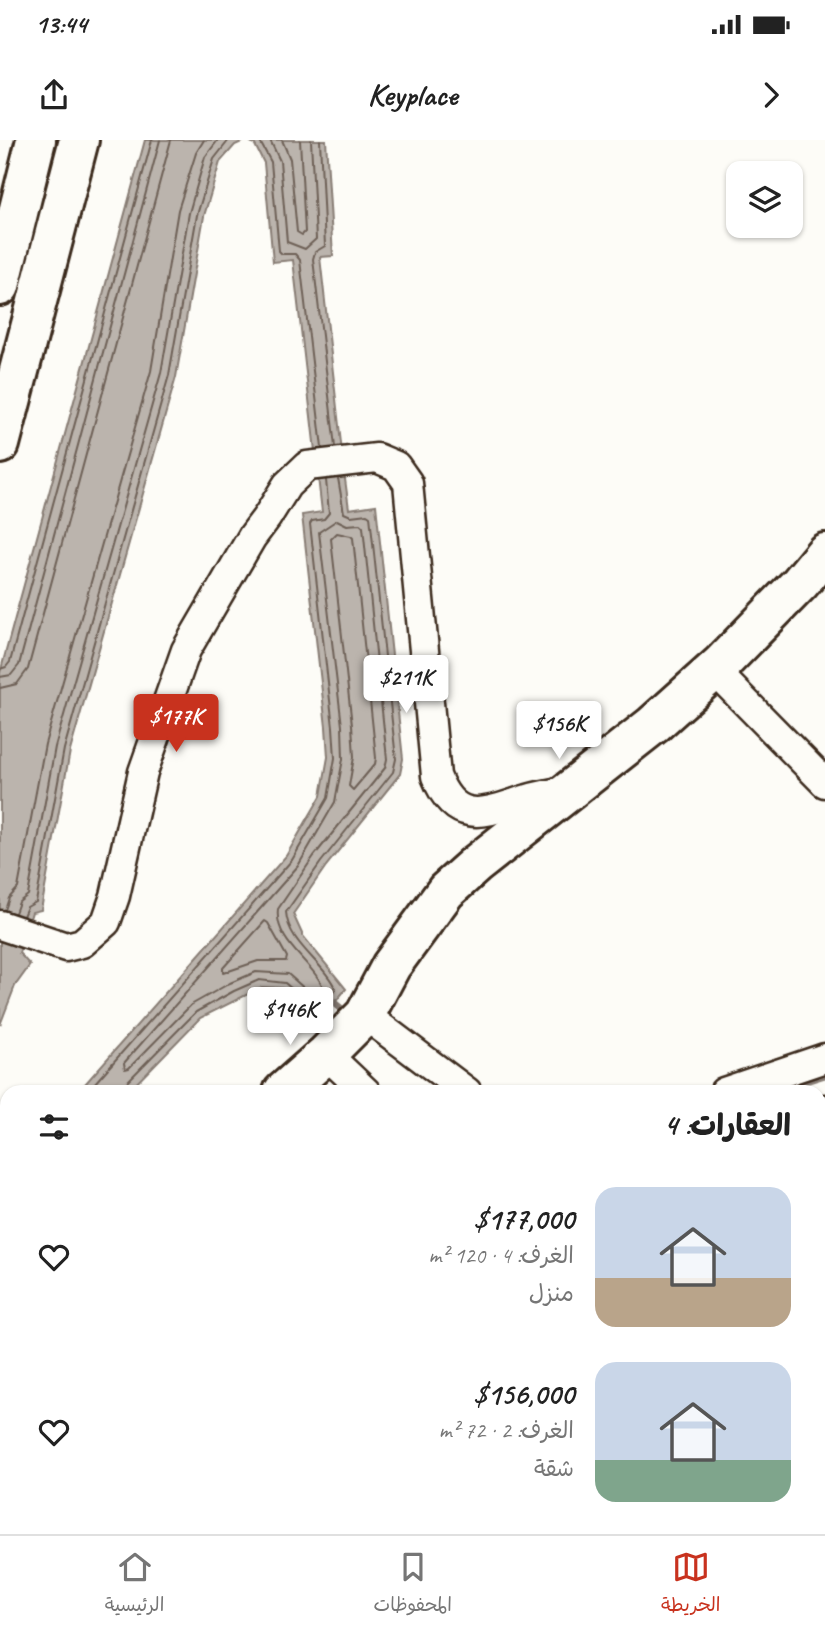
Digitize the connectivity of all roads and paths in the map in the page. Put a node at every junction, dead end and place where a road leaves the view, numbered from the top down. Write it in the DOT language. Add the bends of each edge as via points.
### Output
graph roads {
  1 [pos="36,140"];
  2 [pos="79,140"];
  3 [pos="0,286"];
  4 [pos="0,444"];
  5 [pos="825,553"];
  6 [pos="714,670"];
  7 [pos="825,783"];
  8 [pos="569,790"];
  9 [pos="13,929"];
  10 [pos="347,1033"];
  11 [pos="825,1058"];
  12 [pos="291,1085"];
  13 [pos="364,1085"];
  14 [pos="453,1085"];
  15 [pos="745,1085"];
  1 -- 3 [label="main road"];
  2 -- 4 [label="main road"];
  5 -- 6 [label="main road"];
  6 -- 7 [label="street"];
  6 -- 8 [label="main road"];
  8 -- 9 [label="street" via="486,813 455,804 440,786 408,483 387,460 377,458 307,466 287,485 252,537 186,650 143,772 106,922 82,943 66,947"];
  8 -- 10 [label="main road" via="446,891"];
  10 -- 12 [label="main road"];
  10 -- 13 [label="street"];
  10 -- 14 [label="street"];
  11 -- 15 [label="street"];
}
